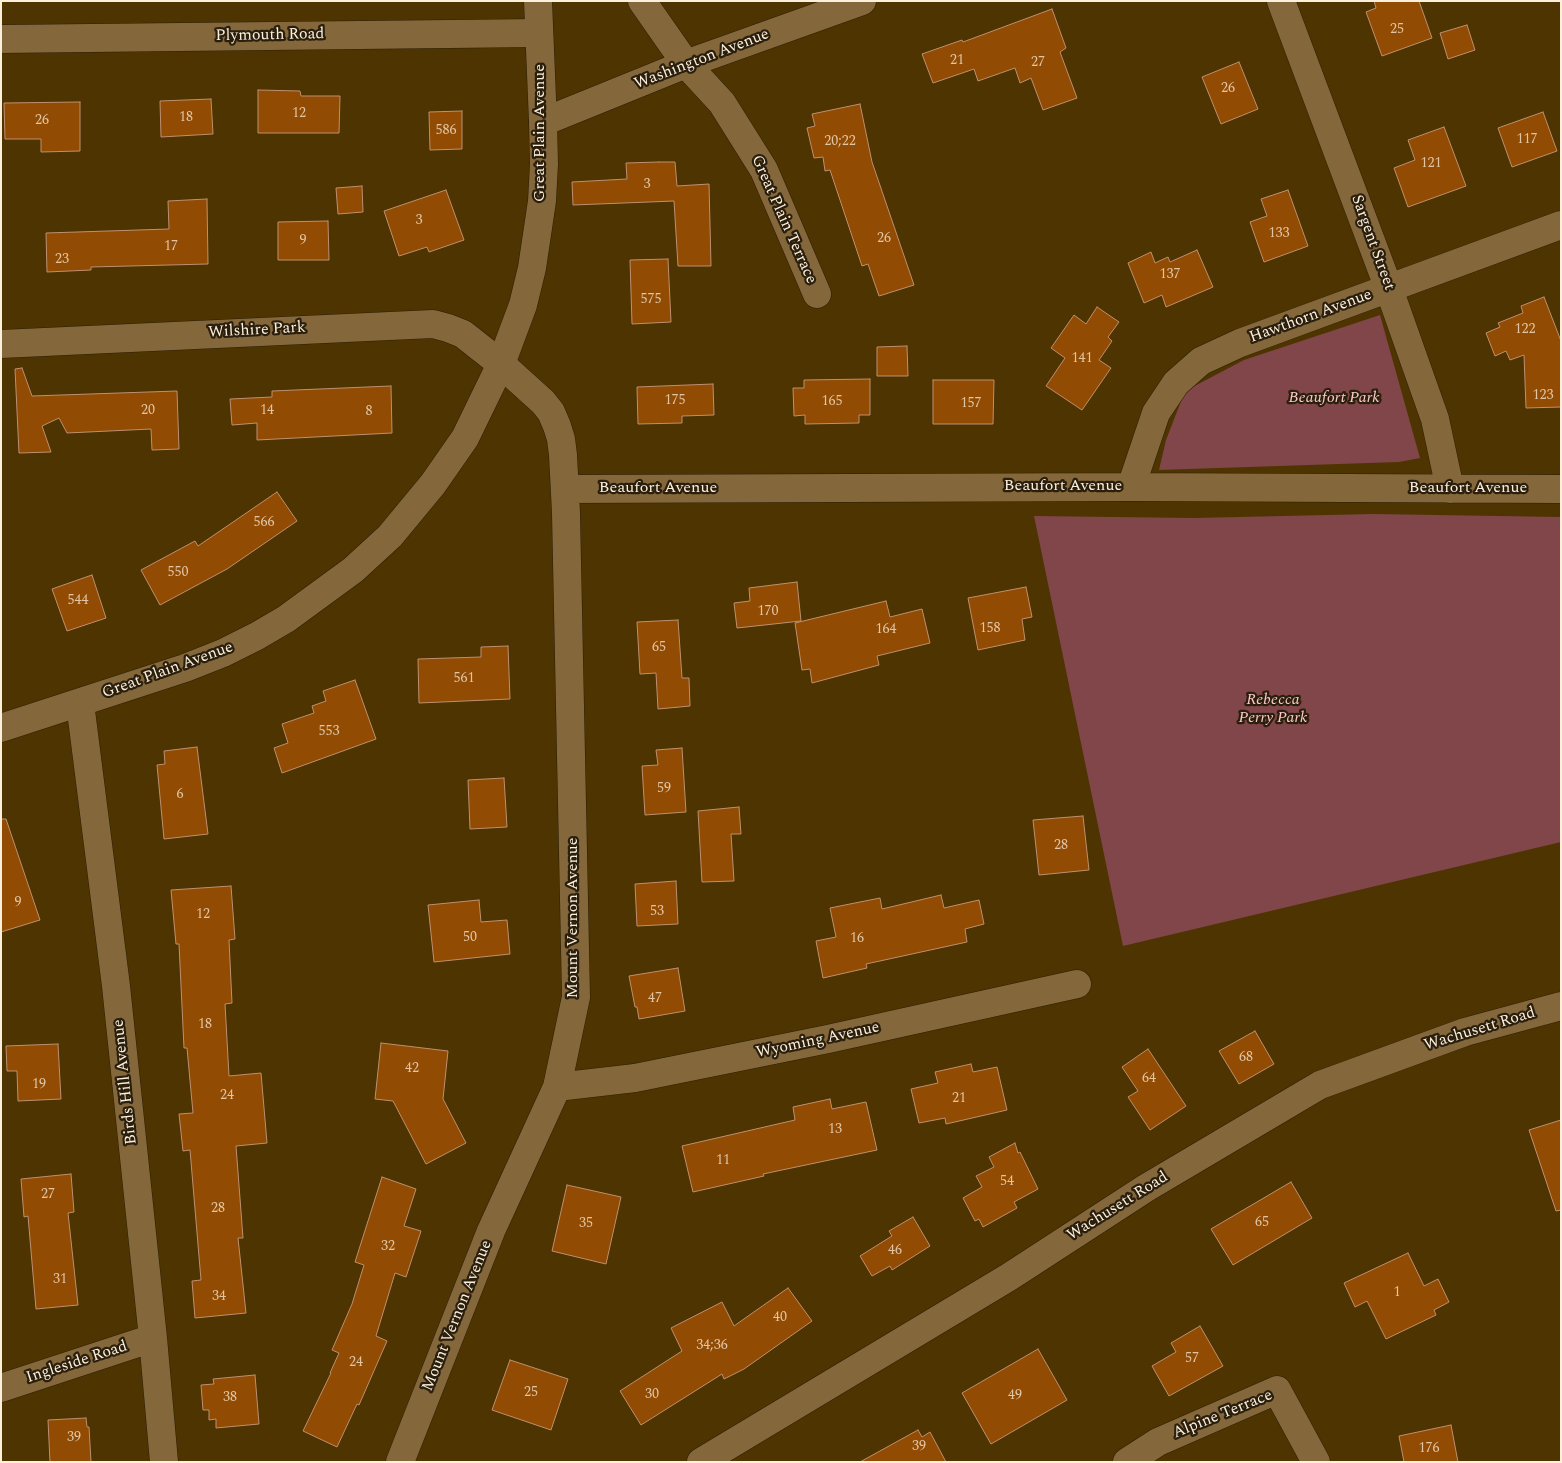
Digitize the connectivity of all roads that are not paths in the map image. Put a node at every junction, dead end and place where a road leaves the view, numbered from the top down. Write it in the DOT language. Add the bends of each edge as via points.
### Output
graph roads {
  1 [pos="538,1"];
  2 [pos="642,1"];
  3 [pos="862,1"];
  4 [pos="1281,1"];
  5 [pos="539,34"];
  6 [pos="1,39"];
  7 [pos="686,64"];
  8 [pos="544,122"];
  9 [pos="1561,225"];
  10 [pos="1389,289"];
  11 [pos="817,294"];
  12 [pos="1,344"];
  13 [pos="501,364"];
  14 [pos="1131,487"];
  15 [pos="566,489"];
  16 [pos="1450,489"];
  17 [pos="1561,489"];
  18 [pos="80,703"];
  19 [pos="1,728"];
  20 [pos="1077,984"];
  21 [pos="1561,1006"];
  22 [pos="557,1087"];
  23 [pos="154,1338"];
  24 [pos="1,1388"];
  25 [pos="164,1462"];
  26 [pos="400,1462"];
  27 [pos="701,1462"];
  28 [pos="1127,1462"];
  29 [pos="1316,1462"];
  1 -- 5 [label="street, Great Plain Avenue"];
  2 -- 7 [label="street, Great Plain Terrace"];
  3 -- 7 [label="street, Washington Avenue"];
  4 -- 10 [label="street, Sargent Street"];
  5 -- 6 [label="street, Plymouth Road"];
  5 -- 8 [label="street, Great Plain Avenue"];
  7 -- 8 [label="street, Washington Avenue"];
  7 -- 11 [label="street, Great Plain Terrace" via="722,103 764,170"];
  8 -- 13 [label="street, Great Plain Avenue" via="542,202 536,244 523,305"];
  9 -- 10 [label="street, Hawthorn Avenue"];
  10 -- 14 [label="street, Hawthorn Avenue" via="1240,343 1201,362 1176,383 1156,413"];
  10 -- 16 [label="street, Sargent Street" via="1435,419"];
  12 -- 13 [label="street, Wilshire Park" via="433,324 462,334"];
  13 -- 15 [label="street, Mount Vernon Avenue" via="551,412 561,439"];
  13 -- 18 [label="street, Great Plain Avenue" via="450,461 390,536 353,570 257,636 185,668"];
  14 -- 15 [label="street, Beaufort Avenue"];
  14 -- 16 [label="street, Beaufort Avenue"];
  15 -- 22 [label="street, Mount Vernon Avenue" via="576,997"];
  16 -- 17 [label="street, Beaufort Avenue"];
  18 -- 19 [label="street, Great Plain Avenue"];
  18 -- 23 [label="street, Birds Hill Avenue" via="116,986"];
  20 -- 22 [label="street, Wyoming Avenue" via="635,1078"];
  21 -- 27 [label="street, Wachusett Road" via="1465,1032 1320,1085 1146,1188 1009,1277"];
  22 -- 26 [label="street, Mount Vernon Avenue" via="491,1231"];
  23 -- 24 [label="street, Ingleside Road"];
  23 -- 25 [label="street, Birds Hill Avenue"];
  28 -- 29 [label="street, Alpine Terrace" via="1158,1442 1277,1390"];
}
